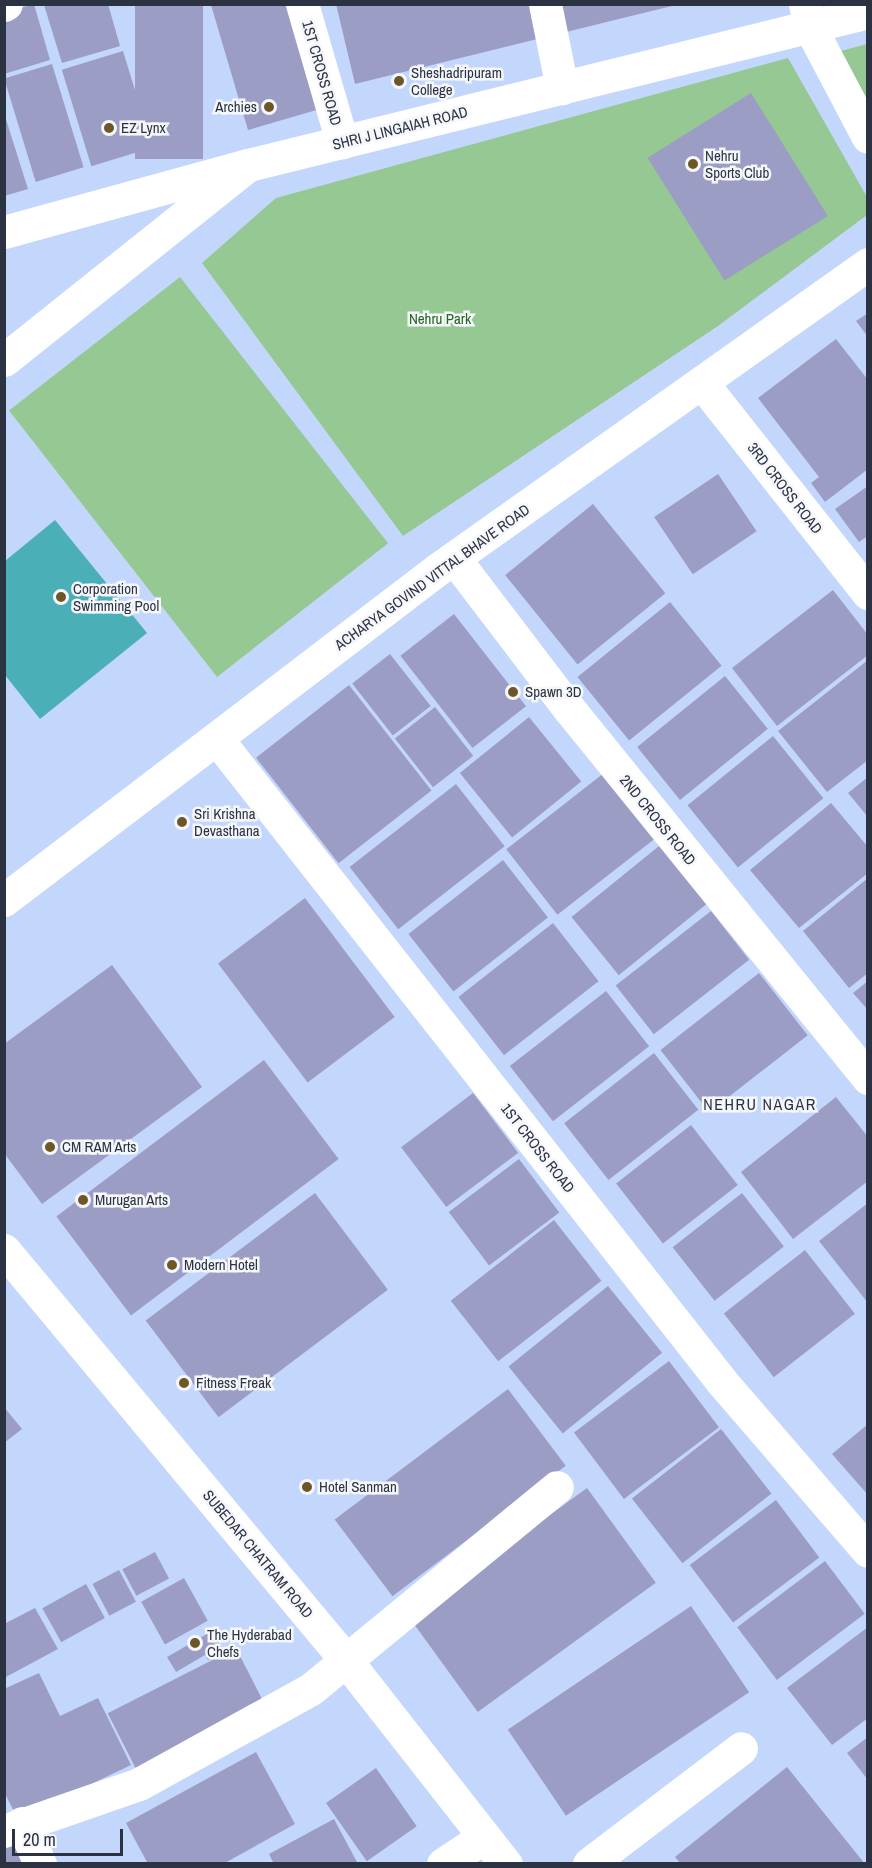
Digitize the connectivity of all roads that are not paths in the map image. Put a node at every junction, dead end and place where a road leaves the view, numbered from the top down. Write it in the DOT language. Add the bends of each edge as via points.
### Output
graph roads {
  1 [pos="302,4"];
  2 [pos="545,4"];
  3 [pos="867,12"];
  4 [pos="807,16"];
  5 [pos="562,88"];
  6 [pos="867,137"];
  7 [pos="342,142"];
  8 [pos="248,165"];
  9 [pos="4,231"];
  10 [pos="867,264"];
  11 [pos="4,360"];
  12 [pos="702,383"];
  13 [pos="454,558"];
  14 [pos="867,593"];
  15 [pos="217,739"];
  16 [pos="4,900"];
  17 [pos="867,1078"];
  18 [pos="4,1250"];
  19 [pos="557,1487"];
  20 [pos="867,1551"];
  21 [pos="345,1659"];
  22 [pos="741,1748"];
  23 [pos="13,1827"];
  24 [pos="484,1837"];
  25 [pos="40,1863"];
  26 [pos="443,1863"];
  27 [pos="506,1863"];
  28 [pos="589,1863"];
  1 -- 7 [label="street, 1ST CROSS ROAD"];
  2 -- 5 [label="street"];
  3 -- 4 [label="street, SHRI J LINGAIAH ROAD"];
  4 -- 5 [label="street, SHRI J LINGAIAH ROAD"];
  4 -- 6 [label="street"];
  5 -- 7 [label="street, SHRI J LINGAIAH ROAD"];
  7 -- 8 [label="street, SHRI J LINGAIAH ROAD"];
  8 -- 9 [label="street, SHRI J LINGAIAH ROAD"];
  8 -- 11 [label="street"];
  10 -- 12 [label="street, ACHARYA GOVIND VITTAL BHAVE ROAD"];
  12 -- 13 [label="street, ACHARYA GOVIND VITTAL BHAVE ROAD"];
  12 -- 14 [label="street, 3RD CROSS ROAD"];
  13 -- 15 [label="street, ACHARYA GOVIND VITTAL BHAVE ROAD"];
  13 -- 17 [label="street, 2ND CROSS ROAD" via="570,710"];
  15 -- 16 [label="street, ACHARYA GOVIND VITTAL BHAVE ROAD"];
  15 -- 20 [label="street, 1ST CROSS ROAD" via="722,1383"];
  18 -- 21 [label="street, SUBEDAR CHATRAM ROAD"];
  19 -- 21 [label="street"];
  21 -- 23 [label="street" via="312,1689 139,1784"];
  21 -- 24 [label="street, SUBEDAR CHATRAM ROAD"];
  22 -- 28 [label="street"];
  23 -- 25 [label="street"];
  24 -- 26 [label="street"];
  24 -- 27 [label="street, SUBEDAR CHATRAM ROAD"];
}
